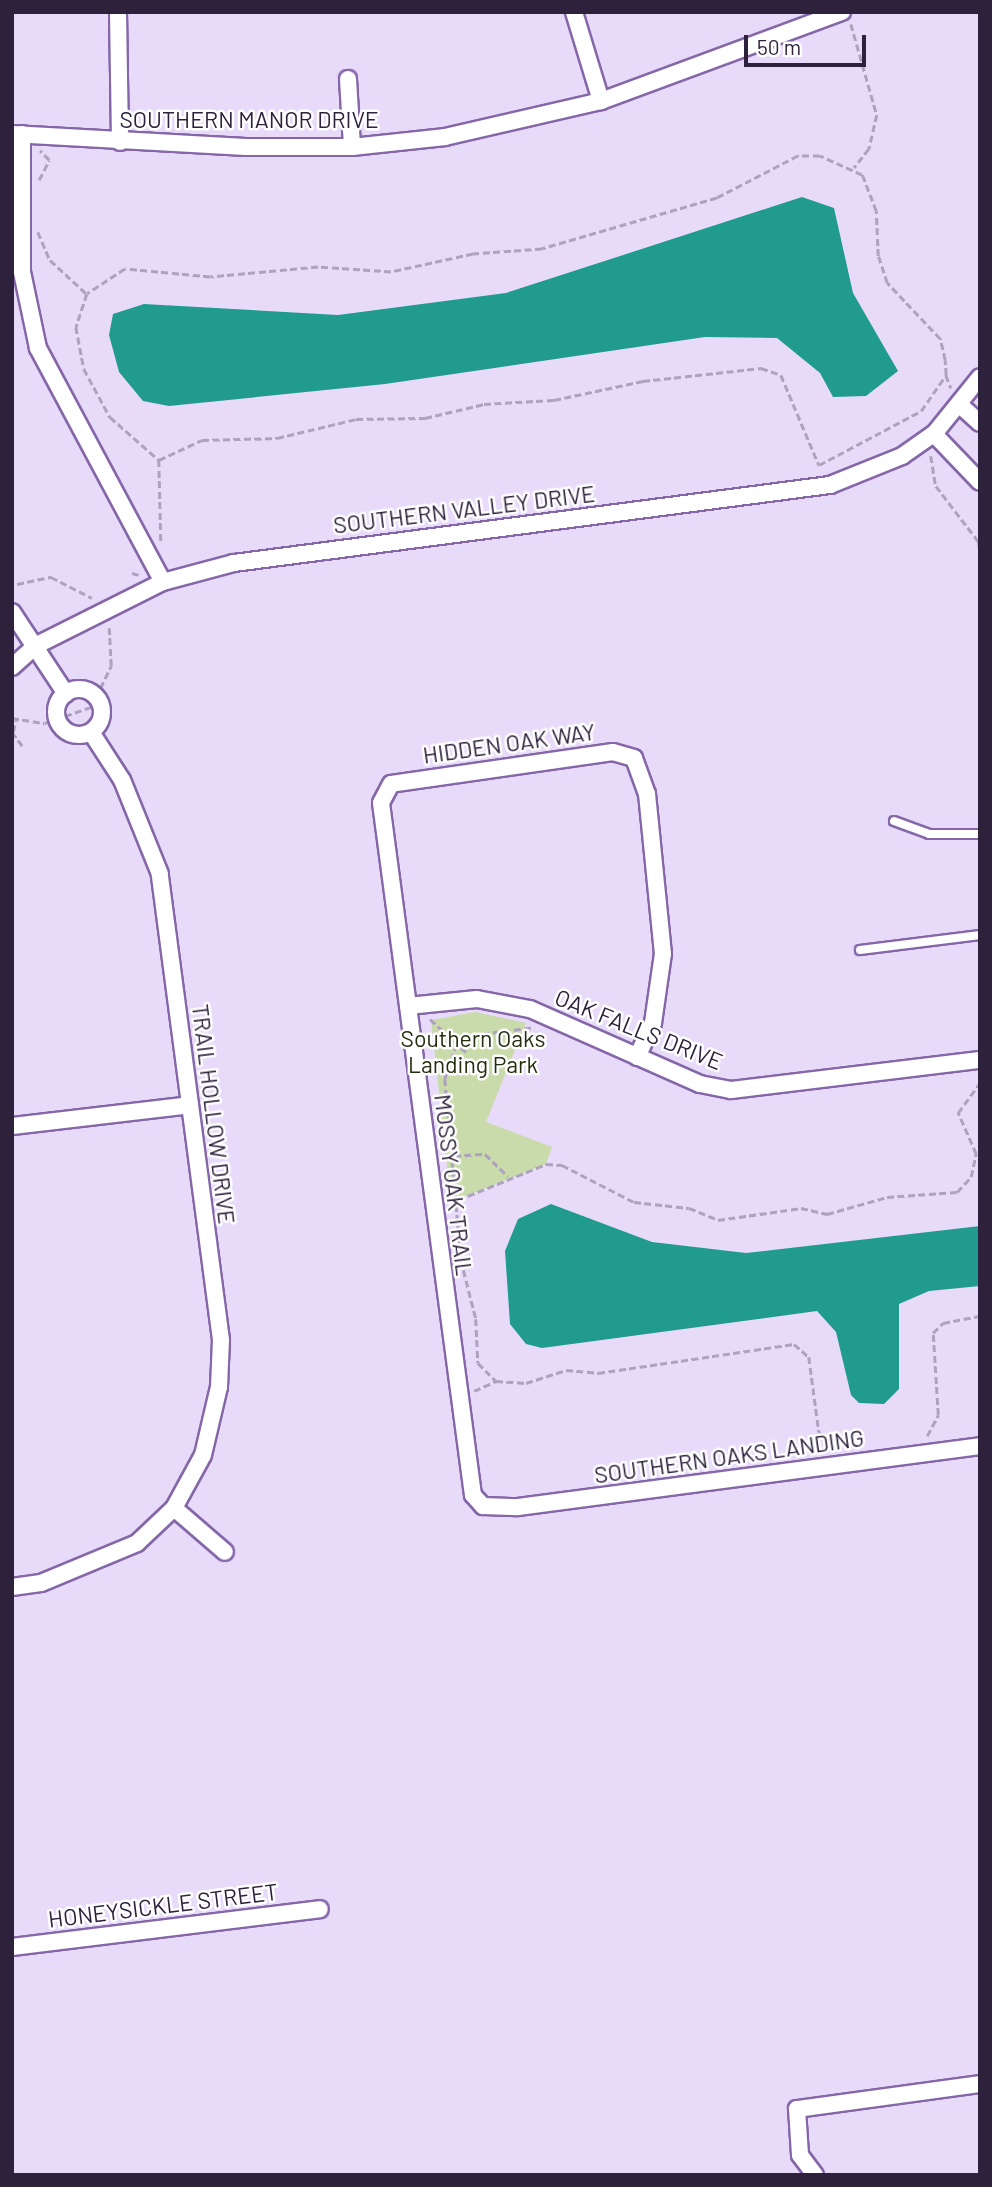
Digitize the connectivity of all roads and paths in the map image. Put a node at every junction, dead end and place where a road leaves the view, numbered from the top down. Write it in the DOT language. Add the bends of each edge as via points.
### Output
graph roads {
  1 [pos="118,12"];
  2 [pos="574,12"];
  3 [pos="844,12"];
  4 [pos="348,79"];
  5 [pos="601,101"];
  6 [pos="17,134"];
  7 [pos="121,142"];
  8 [pos="352,147"];
  9 [pos="854,168"];
  10 [pos="39,194"];
  11 [pos="38,218"];
  12 [pos="87,294"];
  13 [pos="980,377"];
  14 [pos="961,405"];
  15 [pos="980,423"];
  16 [pos="929,437"];
  17 [pos="159,460"];
  18 [pos="980,482"];
  19 [pos="979,542"];
  20 [pos="163,554"];
  21 [pos="980,556"];
  22 [pos="163,582"];
  23 [pos="17,584"];
  24 [pos="92,598"];
  25 [pos="12,612"];
  26 [pos="35,646"];
  27 [pos="12,667"];
  28 [pos="66,694"];
  29 [pos="16,720"];
  30 [pos="13,732"];
  31 [pos="91,732"];
  32 [pos="25,749"];
  33 [pos="391,784"];
  34 [pos="894,821"];
  35 [pos="980,834"];
  36 [pos="980,935"];
  37 [pos="860,950"];
  38 [pos="412,1006"];
  39 [pos="531,1028"];
  40 [pos="457,1044"];
  41 [pos="466,1052"];
  42 [pos="637,1057"];
  43 [pos="980,1060"];
  44 [pos="980,1083"];
  45 [pos="190,1105"];
  46 [pos="12,1126"];
  47 [pos="454,1156"];
  48 [pos="508,1177"];
  49 [pos="458,1200"];
  50 [pos="980,1316"];
  51 [pos="496,1381"];
  52 [pos="458,1394"];
  53 [pos="914,1438"];
  54 [pos="980,1446"];
  55 [pos="840,1448"];
  56 [pos="483,1506"];
  57 [pos="174,1508"];
  58 [pos="225,1552"];
  59 [pos="12,1587"];
  60 [pos="320,1909"];
  61 [pos="12,1947"];
  62 [pos="980,2084"];
  63 [pos="815,2175"];
  1 -- 7 [label="street"];
  2 -- 5 [label="street"];
  3 -- 5 [label="street, SOUTHERN MANOR DRIVE"];
  3 -- 9 [label="path" via="877,115 869,149"];
  4 -- 8 [label="street"];
  5 -- 8 [label="street, SOUTHERN MANOR DRIVE" via="510,125"];
  6 -- 7 [label="street, SOUTHERN MANOR DRIVE"];
  6 -- 10 [label="path" via="49,160"];
  6 -- 22 [label="street" via="22,272 38,348"];
  7 -- 8 [label="street, SOUTHERN MANOR DRIVE"];
  9 -- 12 [label="path" via="820,156 798,156 717,198 542,249 473,254 391,272 318,267 220,277 125,269"];
  9 -- 17 [label="path" via="872,195 887,283 940,339 946,375 921,411 857,450 819,465 781,375 761,368 643,381 554,400 484,404 425,418 356,419 277,438 202,440"];
  11 -- 12 [label="path" via="50,260"];
  12 -- 17 [label="path" via="76,327 84,369 110,417"];
  13 -- 14 [label="street, SOUTHERN VALLEY DRIVE"];
  14 -- 15 [label="street"];
  14 -- 16 [label="street, SOUTHERN VALLEY DRIVE"];
  16 -- 18 [label="street"];
  16 -- 19 [label="path" via="936,485"];
  16 -- 22 [label="street, SOUTHERN VALLEY DRIVE" via="869,472 830,485 248,561"];
  17 -- 20 [label="path"];
  19 -- 21 [label="path"];
  22 -- 26 [label="street, SOUTHERN VALLEY DRIVE"];
  23 -- 24 [label="path" via="51,577"];
  25 -- 26 [label="street"];
  26 -- 27 [label="street, SOUTHERN VALLEY DRIVE"];
  26 -- 28 [label="street"];
  28 -- 31 [label="street" via="57,706 62,727 76,734"];
  28 -- 31 [label="street" via="79,689 98,699 102,713"];
  29 -- 30 [label="path"];
  30 -- 32 [label="path"];
  31 -- 45 [label="street, TRAIL HOLLOW DRIVE" via="122,780 160,874"];
  33 -- 38 [label="street, MOSSY OAK TRAIL" via="381,803"];
  33 -- 42 [label="street, HIDDEN OAK WAY" via="613,752 634,758 647,794 663,954 653,1023"];
  34 -- 35 [label="lane" via="929,834"];
  36 -- 37 [label="lane"];
  38 -- 40 [label="path"];
  38 -- 42 [label="street, OAK FALLS DRIVE" via="477,999 530,1009"];
  38 -- 52 [label="street, MOSSY OAK TRAIL"];
  39 -- 40 [label="path" via="482,1031"];
  40 -- 41 [label="path"];
  40 -- 47 [label="path" via="445,1079"];
  42 -- 43 [label="street, OAK FALLS DRIVE" via="700,1084 732,1090"];
  44 -- 48 [label="path" via="958,1113 976,1154 971,1177 957,1192 887,1197 827,1214 801,1208 718,1220 689,1208 634,1202 562,1165 529,1167"];
  45 -- 46 [label="street"];
  45 -- 57 [label="street, TRAIL HOLLOW DRIVE" via="221,1340 219,1387 203,1455"];
  47 -- 48 [label="path" via="485,1154"];
  47 -- 49 [label="path"];
  48 -- 49 [label="path"];
  49 -- 51 [label="path" via="475,1351"];
  50 -- 53 [label="path" via="943,1323 933,1333 938,1416 926,1437"];
  51 -- 52 [label="path"];
  51 -- 55 [label="path" via="526,1383 566,1370 598,1373 793,1344 808,1357 818,1432"];
  52 -- 56 [label="street, MOSSY OAK TRAIL" via="473,1495"];
  54 -- 56 [label="street, SOUTHERN OAKS LANDING" via="518,1507"];
  57 -- 58 [label="street"];
  57 -- 59 [label="street, TRAIL HOLLOW DRIVE" via="137,1543 41,1583"];
  60 -- 61 [label="street, HONEYSICKLE STREET"];
  62 -- 63 [label="street" via="797,2109 800,2155"];
}
